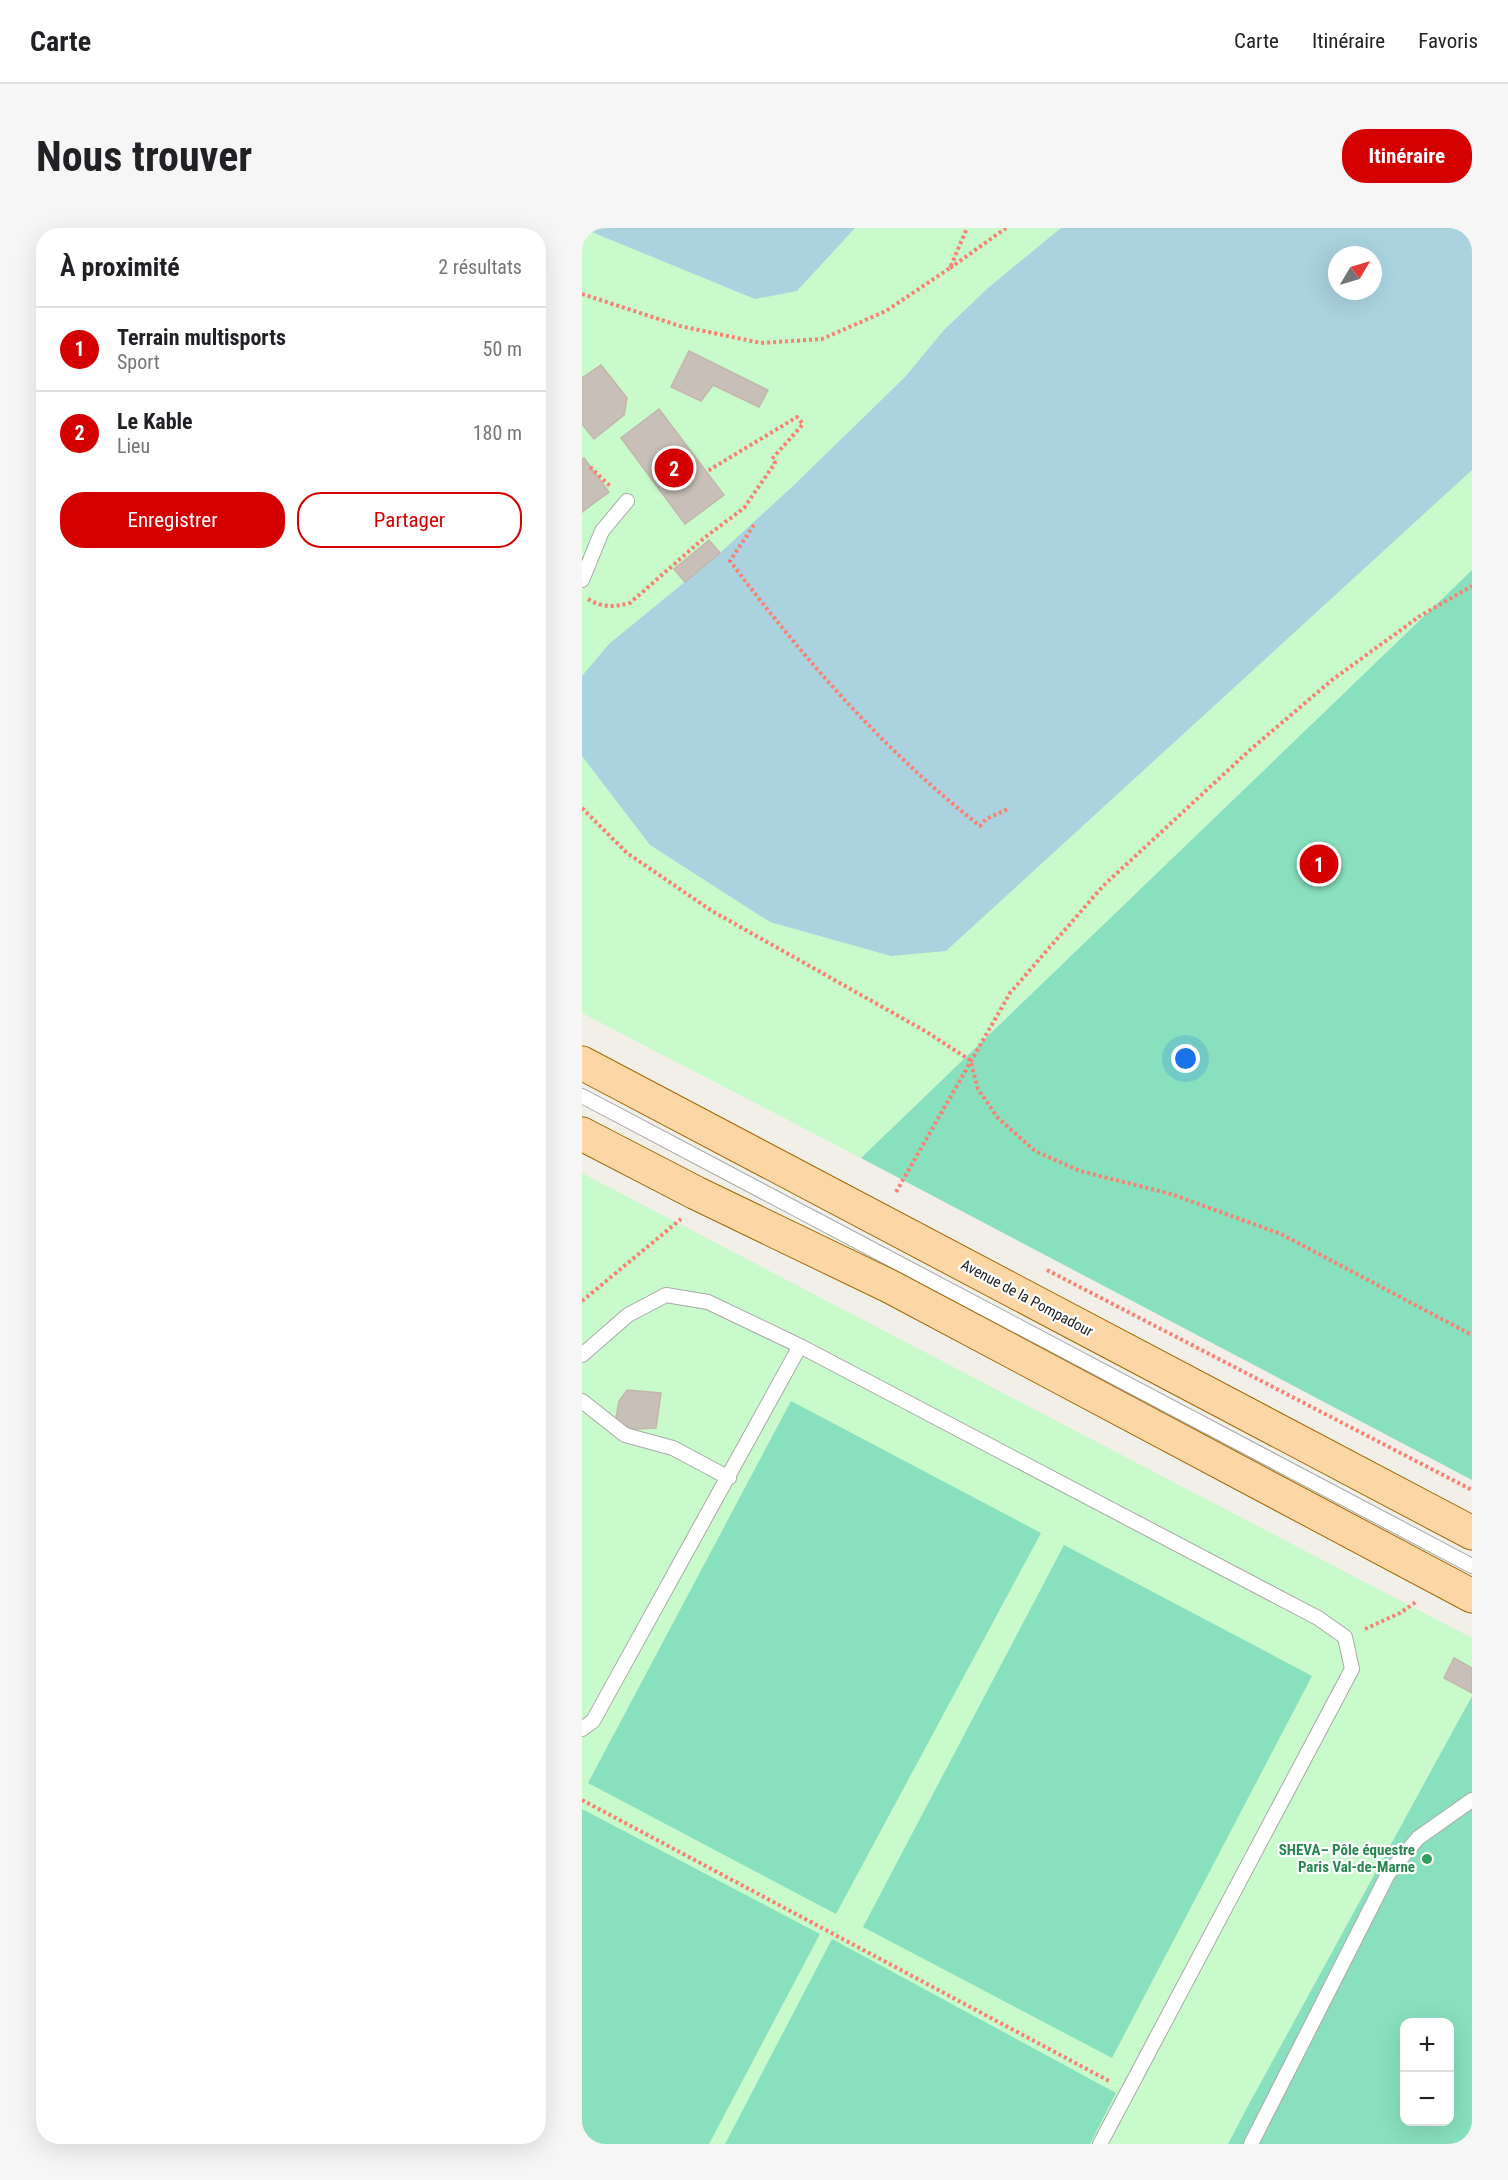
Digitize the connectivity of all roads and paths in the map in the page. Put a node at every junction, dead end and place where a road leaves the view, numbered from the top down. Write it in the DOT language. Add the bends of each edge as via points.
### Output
graph roads {
  1 [pos="966,228"];
  2 [pos="1006,228"];
  3 [pos="950,268"];
  4 [pos="582,294"];
  5 [pos="590,467"];
  6 [pos="706,472"];
  7 [pos="627,501"];
  8 [pos="754,525"];
  9 [pos="582,580"];
  10 [pos="1472,586"];
  11 [pos="582,596"];
  12 [pos="582,808"];
  13 [pos="1008,809"];
  14 [pos="970,1060"];
  15 [pos="582,1063"];
  16 [pos="582,1096"];
  17 [pos="582,1134"];
  18 [pos="896,1192"];
  19 [pos="696,1193"];
  20 [pos="582,1301"];
  21 [pos="1472,1335"];
  22 [pos="800,1346"];
  23 [pos="584,1349"];
  24 [pos="582,1401"];
  25 [pos="729,1478"];
  26 [pos="1472,1533"];
  27 [pos="1472,1566"];
  28 [pos="1472,1596"];
  29 [pos="1418,1601"];
  30 [pos="1345,1637"];
  31 [pos="582,1729"];
  32 [pos="582,1800"];
  33 [pos="1472,1800"];
  34 [pos="1127,2091"];
  35 [pos="1100,2144"];
  36 [pos="1251,2144"];
  1 -- 3 [label="path"];
  2 -- 3 [label="path"];
  3 -- 4 [label="path" via="886,311 822,339 761,343 680,326"];
  5 -- 7 [label="path"];
  6 -- 11 [label="path" via="797,417 803,424 772,459 775,463 744,508 630,603 598,605"];
  7 -- 9 [label="lane" via="602,531"];
  8 -- 13 [label="path" via="730,561 830,686 898,757 980,826"];
  10 -- 14 [label="path" via="1420,616 1332,681 1251,749 1103,886 1010,993"];
  12 -- 14 [label="path" via="627,853 712,911"];
  14 -- 18 [label="path"];
  14 -- 21 [label="path" via="978,1089 997,1117 1035,1151 1080,1171 1172,1194 1281,1234"];
  15 -- 26 [label="main road, Avenue de la Pompadour"];
  16 -- 27 [label="lane, Avenue de la Pompadour"];
  17 -- 19 [label="main road"];
  19 -- 20 [label="path" via="678,1224"];
  19 -- 28 [label="main road" via="891,1287"];
  22 -- 23 [label="lane" via="708,1302 666,1295 628,1315"];
  22 -- 25 [label="lane"];
  22 -- 30 [label="lane" via="1318,1618"];
  24 -- 25 [label="lane" via="625,1436 673,1448"];
  25 -- 31 [label="lane" via="593,1722"];
  29 -- 30 [label="path"];
  30 -- 34 [label="lane" via="1352,1669"];
  32 -- 34 [label="path"];
  33 -- 36 [label="lane" via="1418,1839 1388,1874"];
  34 -- 35 [label="lane"];
}
